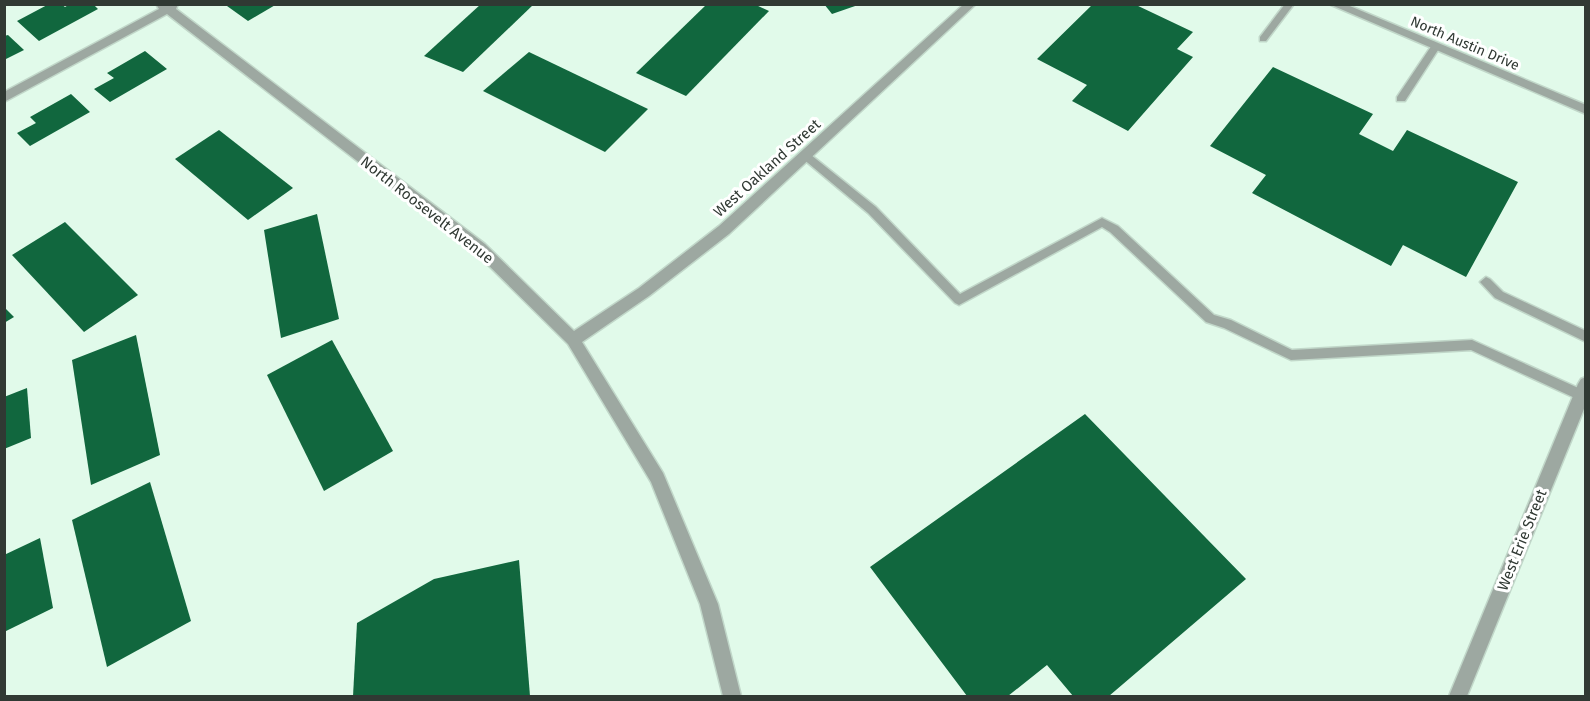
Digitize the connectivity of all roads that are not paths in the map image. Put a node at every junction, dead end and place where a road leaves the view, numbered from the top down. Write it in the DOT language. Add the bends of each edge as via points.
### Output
graph roads {
  1 [pos="971,4"];
  2 [pos="1290,4"];
  3 [pos="1334,4"];
  4 [pos="168,6"];
  5 [pos="1263,39"];
  6 [pos="1435,47"];
  7 [pos="4,98"];
  8 [pos="1401,99"];
  9 [pos="1586,110"];
  10 [pos="806,155"];
  11 [pos="1486,282"];
  12 [pos="1586,337"];
  13 [pos="573,340"];
  14 [pos="1583,389"];
  15 [pos="732,696"];
  16 [pos="1458,696"];
  1 -- 10 [label="street, West Oakland Street"];
  2 -- 5 [label="lane"];
  3 -- 6 [label="street, North Austin Drive"];
  4 -- 7 [label="street"];
  4 -- 13 [label="street, North Roosevelt Avenue" via="480,248"];
  6 -- 8 [label="lane"];
  6 -- 9 [label="street, North Austin Drive"];
  10 -- 13 [label="street, West Oakland Street" via="724,230 644,292"];
  10 -- 14 [label="lane" via="872,210 959,300 1102,222 1210,319 1291,355 1472,345"];
  11 -- 12 [label="lane" via="1499,295"];
  13 -- 15 [label="street, North Roosevelt Avenue" via="657,478 709,604"];
  14 -- 16 [label="street, West Erie Street"];
}
